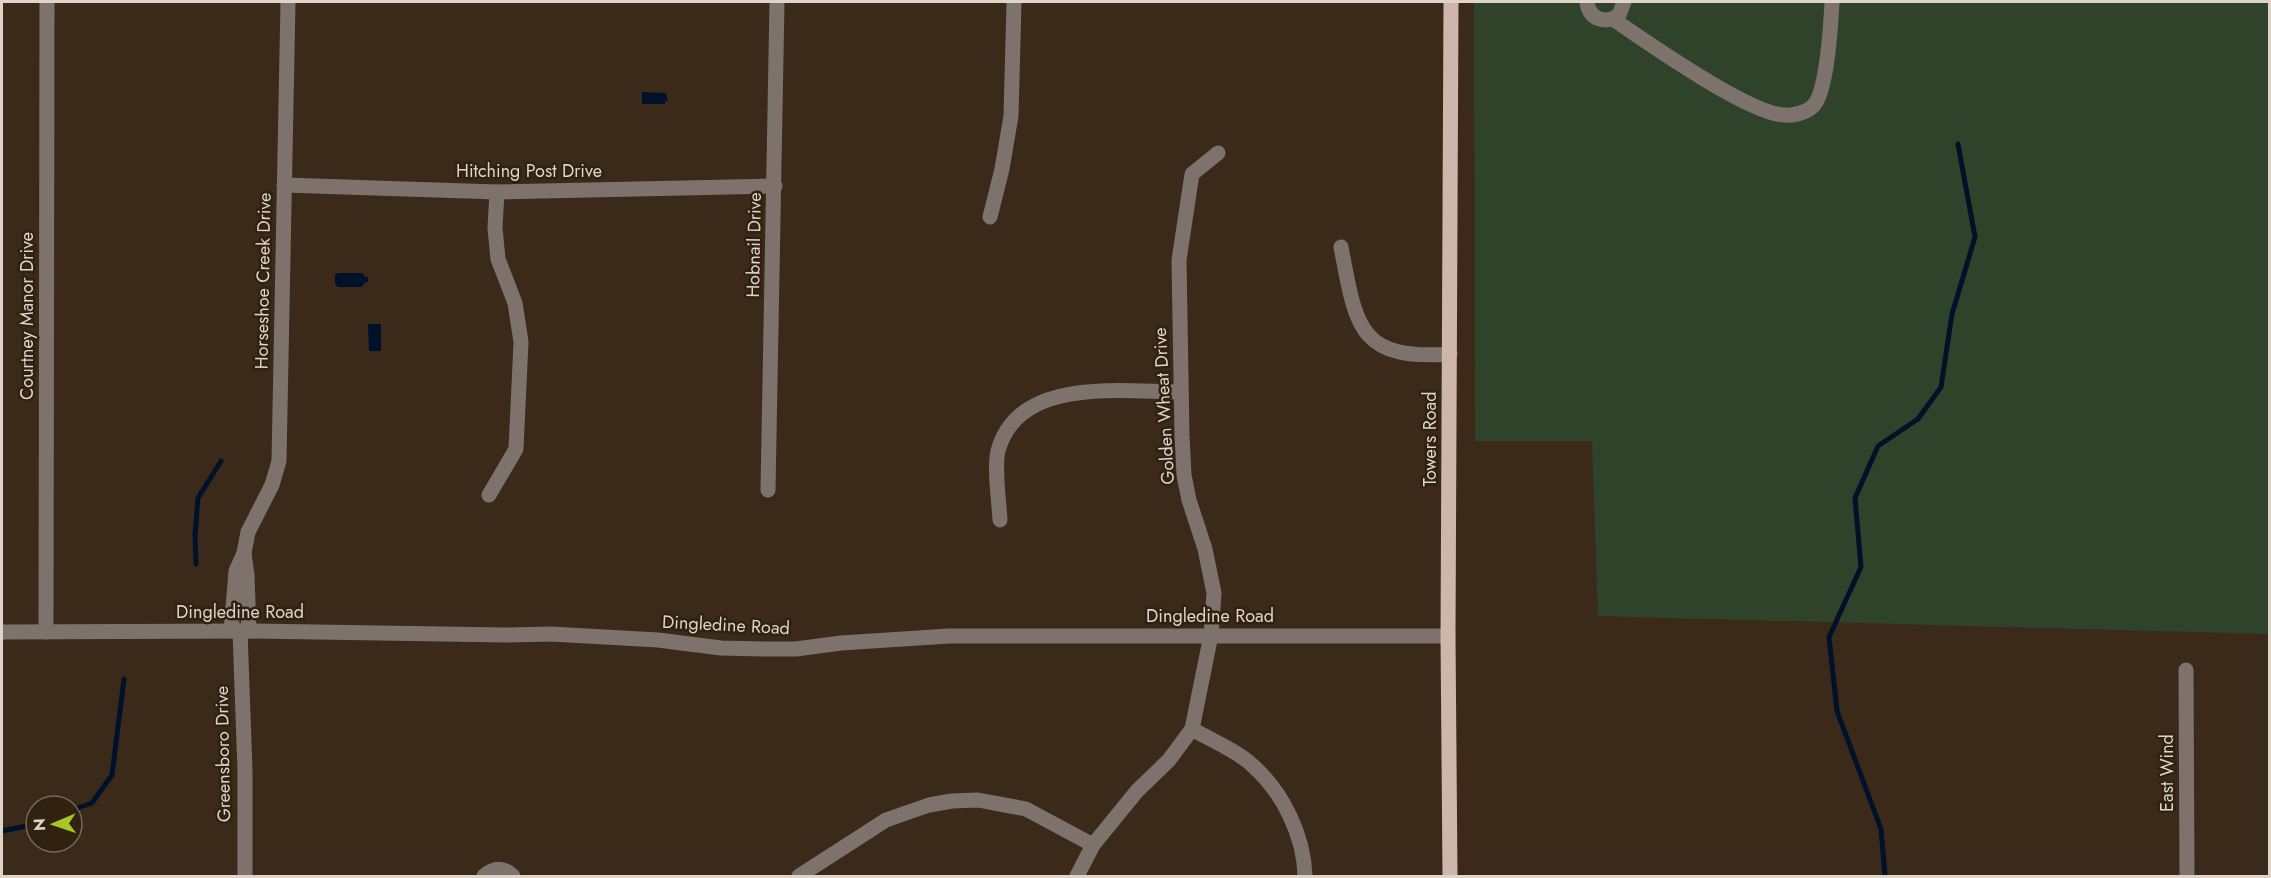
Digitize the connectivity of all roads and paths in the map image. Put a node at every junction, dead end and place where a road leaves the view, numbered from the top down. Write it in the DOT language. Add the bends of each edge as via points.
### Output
graph roads {
  1 [pos="47,2"];
  2 [pos="288,2"];
  3 [pos="777,2"];
  4 [pos="1014,2"];
  5 [pos="1450,2"];
  6 [pos="1587,2"];
  7 [pos="1624,2"];
  8 [pos="1832,2"];
  9 [pos="1614,19"];
  10 [pos="1218,153"];
  11 [pos="284,185"];
  12 [pos="775,186"];
  13 [pos="497,192"];
  14 [pos="990,217"];
  15 [pos="1341,247"];
  16 [pos="1450,354"];
  17 [pos="1180,392"];
  18 [pos="768,490"];
  19 [pos="489,495"];
  20 [pos="1000,520"];
  21 [pos="240,631"];
  22 [pos="2,632"];
  23 [pos="46,632"];
  24 [pos="1211,635"];
  25 [pos="1448,636"];
  26 [pos="2186,670"];
  27 [pos="1192,729"];
  28 [pos="1093,845"];
  29 [pos="245,876"];
  30 [pos="484,876"];
  31 [pos="513,876"];
  32 [pos="799,876"];
  33 [pos="1077,876"];
  34 [pos="1305,876"];
  35 [pos="1450,876"];
  36 [pos="2187,876"];
  1 -- 23 [label="street, Courtney Manor Drive"];
  2 -- 11 [label="street, Horseshoe Creek Drive"];
  3 -- 12 [label="street, Hobnail Drive"];
  4 -- 14 [label="street" via="1011,116"];
  5 -- 16 [label="main road, Towers Road"];
  6 -- 9 [label="street" via="1596,17"];
  7 -- 9 [label="street"];
  8 -- 9 [label="street" via="1822,91 1814,105 1784,116 1761,110 1730,93"];
  10 -- 17 [label="street, Golden Wheat Drive" via="1192,174 1179,260"];
  11 -- 13 [label="street, Hitching Post Drive"];
  11 -- 21 [label="street, Horseshoe Creek Drive" via="279,461 272,485 248,532 236,572"];
  12 -- 13 [label="street, Hitching Post Drive"];
  12 -- 18 [label="street, Hobnail Drive"];
  13 -- 19 [label="street" via="498,259 514,303 521,342 516,449"];
  15 -- 16 [label="street" via="1356,313 1374,341 1409,355"];
  16 -- 25 [label="main road, Towers Road"];
  17 -- 20 [label="street" via="1065,394 1029,409 1002,438 998,454"];
  17 -- 24 [label="street, Golden Wheat Drive" via="1184,476 1214,593"];
  21 -- 23 [label="street, Dingledine Road"];
  21 -- 24 [label="street, Dingledine Road" via="551,634 763,649 949,636"];
  21 -- 29 [label="street, Greensboro Drive"];
  22 -- 23 [label="street, Dingledine Road"];
  24 -- 25 [label="street, Dingledine Road"];
  24 -- 27 [label="street, Golden Wheat Drive"];
  25 -- 35 [label="main road, Towers Road"];
  26 -- 36 [label="street, East Wind"];
  27 -- 28 [label="street, Golden Wheat Drive"];
  27 -- 34 [label="street" via="1252,764 1271,787 1289,813 1300,842"];
  28 -- 32 [label="street" via="1026,809 987,801 952,801 886,820"];
  28 -- 33 [label="street, Golden Wheat Drive"];
  30 -- 31 [label="street" via="500,869"];
}
